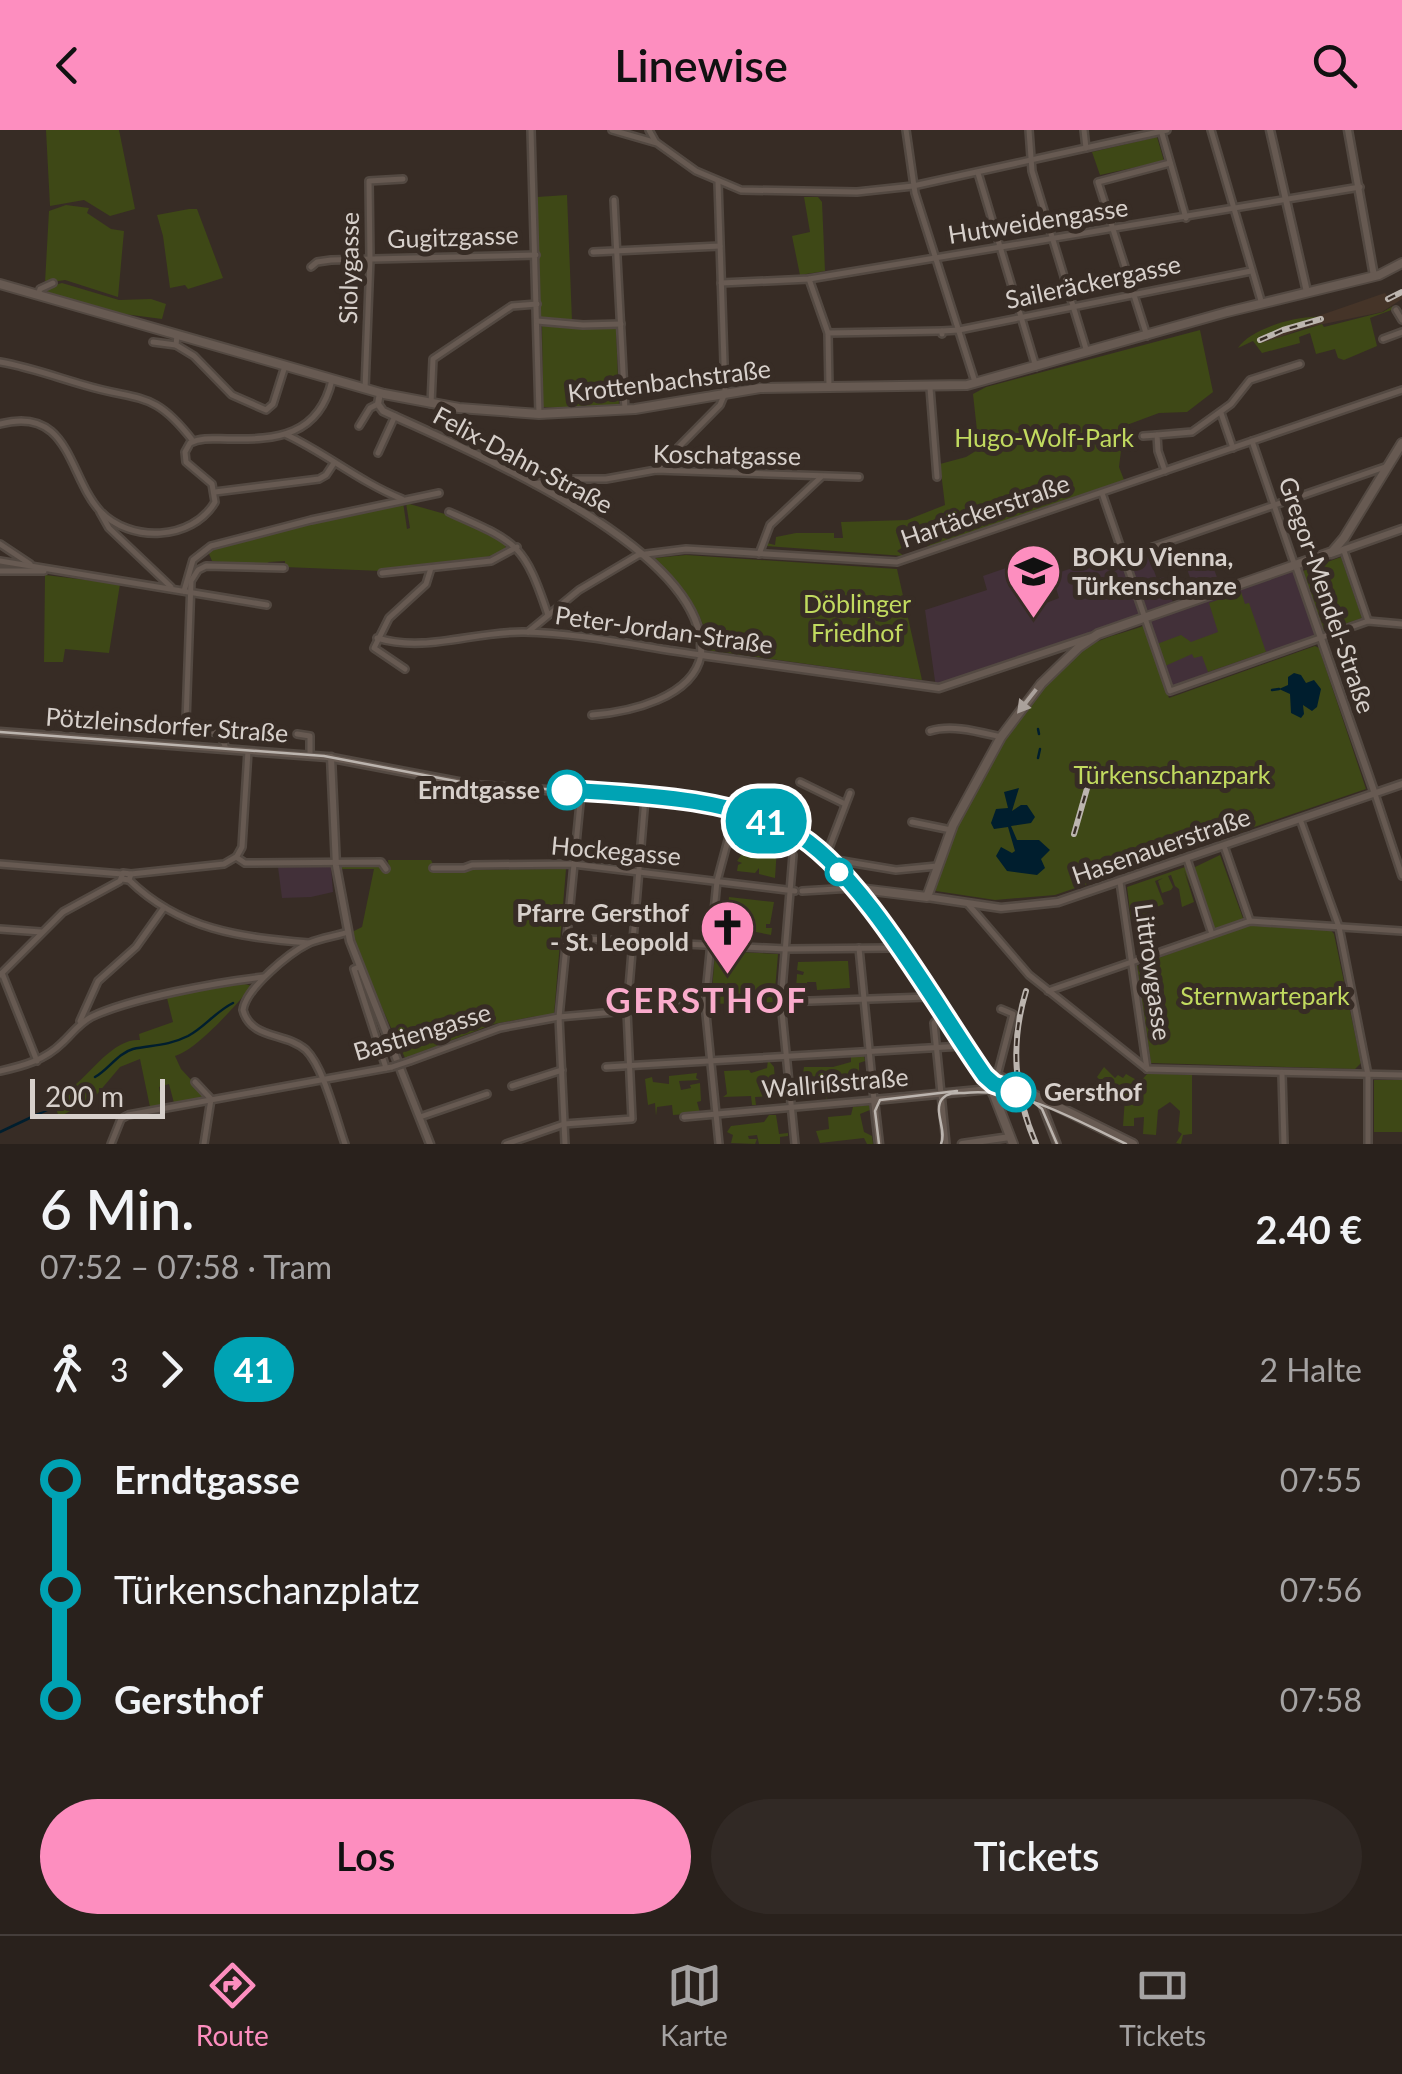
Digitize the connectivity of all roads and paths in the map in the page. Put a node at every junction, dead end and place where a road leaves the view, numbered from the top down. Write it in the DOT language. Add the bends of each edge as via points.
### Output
graph roads {
  1 [pos="531,130"];
  2 [pos="612,130"];
  3 [pos="649,130"];
  4 [pos="906,130"];
  5 [pos="1028,130"];
  6 [pos="1084,130"];
  7 [pos="1163,130"];
  8 [pos="1211,130"];
  9 [pos="1270,130"];
  10 [pos="1348,130"];
  11 [pos="657,143"];
  12 [pos="1086,148"];
  13 [pos="1030,160"];
  14 [pos="1170,163"];
  15 [pos="978,172"];
  16 [pos="403,179"];
  17 [pos="718,182"];
  18 [pos="913,186"];
  19 [pos="1360,188"];
  20 [pos="614,200"];
  21 [pos="1285,201"];
  22 [pos="1234,211"];
  23 [pos="1186,218"];
  24 [pos="1113,230"];
  25 [pos="1053,240"];
  26 [pos="720,246"];
  27 [pos="1001,248"];
  28 [pos="618,251"];
  29 [pos="592,252"];
  30 [pos="536,254"];
  31 [pos="935,257"];
  32 [pos="370,259"];
  33 [pos="1402,263"];
  34 [pos="311,267"];
  35 [pos="1251,270"];
  36 [pos="1374,276"];
  37 [pos="810,279"];
  38 [pos="53,282"];
  39 [pos="722,283"];
  40 [pos="0,284"];
  41 [pos="1307,292"];
  42 [pos="1133,294"];
  43 [pos="38,295"];
  44 [pos="537,304"];
  45 [pos="1262,304"];
  46 [pos="1074,306"];
  47 [pos="1396,310"];
  48 [pos="1022,317"];
  49 [pos="1402,320"];
  50 [pos="538,321"];
  51 [pos="621,324"];
  52 [pos="959,330"];
  53 [pos="1402,332"];
  54 [pos="828,333"];
  55 [pos="177,335"];
  56 [pos="1147,336"];
  57 [pos="1383,339"];
  58 [pos="153,342"];
  59 [pos="176,345"];
  60 [pos="1087,352"];
  61 [pos="0,362"];
  62 [pos="1300,364"];
  63 [pos="285,366"];
  64 [pos="1036,367"];
  65 [pos="332,380"];
  66 [pos="976,384"];
  67 [pos="829,388"];
  68 [pos="930,388"];
  69 [pos="366,389"];
  70 [pos="1402,390"];
  71 [pos="380,393"];
  72 [pos="726,393"];
  73 [pos="378,404"];
  74 [pos="432,404"];
  75 [pos="625,410"];
  76 [pos="1220,413"];
  77 [pos="538,414"];
  78 [pos="395,416"];
  79 [pos="0,424"];
  80 [pos="359,426"];
  81 [pos="286,435"];
  82 [pos="1158,435"];
  83 [pos="1144,436"];
  84 [pos="1252,441"];
  85 [pos="192,442"];
  86 [pos="1402,442"];
  87 [pos="1232,448"];
  88 [pos="376,456"];
  89 [pos="334,462"];
  90 [pos="1388,466"];
  91 [pos="656,470"];
  92 [pos="1165,472"];
  93 [pos="821,477"];
  94 [pos="858,477"];
  95 [pos="938,477"];
  96 [pos="535,484"];
  97 [pos="215,492"];
  98 [pos="439,494"];
  99 [pos="1102,494"];
  100 [pos="404,500"];
  101 [pos="1274,506"];
  102 [pos="100,511"];
  103 [pos="449,512"];
  104 [pos="1402,529"];
  105 [pos="0,544"];
  106 [pos="517,547"];
  107 [pos="1344,551"];
  108 [pos="644,554"];
  109 [pos="758,555"];
  110 [pos="1325,556"];
  111 [pos="1124,557"];
  112 [pos="0,562"];
  113 [pos="1296,566"];
  114 [pos="284,568"];
  115 [pos="431,568"];
  116 [pos="47,570"];
  117 [pos="0,571"];
  118 [pos="382,573"];
  119 [pos="173,589"];
  120 [pos="187,591"];
  121 [pos="267,605"];
  122 [pos="548,615"];
  123 [pos="1145,618"];
  124 [pos="1368,621"];
  125 [pos="1392,622"];
  126 [pos="1402,624"];
  127 [pos="528,632"];
  128 [pos="1402,632"];
  129 [pos="1098,634"];
  130 [pos="377,638"];
  131 [pos="1320,638"];
  132 [pos="1058,648"];
  133 [pos="701,655"];
  134 [pos="1066,658"];
  135 [pos="405,669"];
  136 [pos="592,715"];
  137 [pos="930,731"];
  138 [pos="0,732"];
  139 [pos="297,734"];
  140 [pos="1001,737"];
  141 [pos="226,749"];
  142 [pos="248,751"];
  143 [pos="310,756"];
  144 [pos="332,757"];
  145 [pos="800,782"];
  146 [pos="1402,784"];
  147 [pos="581,792"];
  148 [pos="850,793"];
  149 [pos="1374,794"];
  150 [pos="646,796"];
  151 [pos="846,804"];
  152 [pos="735,814"];
  153 [pos="1300,819"];
  154 [pos="912,822"];
  155 [pos="951,830"];
  156 [pos="1224,846"];
  157 [pos="1398,851"];
  158 [pos="793,855"];
  159 [pos="236,857"];
  160 [pos="1187,859"];
  161 [pos="824,860"];
  162 [pos="335,862"];
  163 [pos="0,864"];
  164 [pos="573,864"];
  165 [pos="937,866"];
  166 [pos="433,868"];
  167 [pos="386,869"];
  168 [pos="638,872"];
  169 [pos="1402,876"];
  170 [pos="126,877"];
  171 [pos="717,882"];
  172 [pos="1120,882"];
  173 [pos="853,888"];
  174 [pos="884,890"];
  175 [pos="795,891"];
  176 [pos="926,897"];
  177 [pos="968,904"];
  178 [pos="163,909"];
  179 [pos="872,912"];
  180 [pos="1250,921"];
  181 [pos="1338,927"];
  182 [pos="0,930"];
  183 [pos="1402,931"];
  184 [pos="41,932"];
  185 [pos="348,932"];
  186 [pos="1212,934"];
  187 [pos="566,938"];
  188 [pos="632,940"];
  189 [pos="308,943"];
  190 [pos="711,946"];
  191 [pos="785,948"];
  192 [pos="859,948"];
  193 [pos="896,948"];
  194 [pos="1132,962"];
  195 [pos="359,967"];
  196 [pos="1,974"];
  197 [pos="265,977"];
  198 [pos="1048,991"];
  199 [pos="930,997"];
  200 [pos="865,1001"];
  201 [pos="781,1002"];
  202 [pos="705,1004"];
  203 [pos="1002,1009"];
  204 [pos="627,1011"];
  205 [pos="942,1014"];
  206 [pos="560,1016"];
  207 [pos="78,1024"];
  208 [pos="963,1046"];
  209 [pos="936,1047"];
  210 [pos="870,1050"];
  211 [pos="786,1054"];
  212 [pos="710,1059"];
  213 [pos="37,1061"];
  214 [pos="630,1065"];
  215 [pos="977,1066"];
  216 [pos="389,1068"];
  217 [pos="606,1068"];
  218 [pos="1147,1069"];
  219 [pos="562,1070"];
  220 [pos="0,1072"];
  221 [pos="1282,1074"];
  222 [pos="1368,1075"];
  223 [pos="1402,1075"];
  224 [pos="997,1076"];
  225 [pos="322,1080"];
  226 [pos="196,1082"];
  227 [pos="512,1086"];
  228 [pos="1016,1086"];
  229 [pos="990,1089"];
  230 [pos="486,1094"];
  231 [pos="940,1094"];
  232 [pos="1038,1096"];
  233 [pos="211,1099"];
  234 [pos="874,1100"];
  235 [pos="792,1107"];
  236 [pos="716,1114"];
  237 [pos="420,1116"];
  238 [pos="684,1117"];
  239 [pos="564,1124"];
  240 [pos="1012,1140"];
  241 [pos="111,1144"];
  242 [pos="204,1144"];
  243 [pos="345,1144"];
  244 [pos="430,1144"];
  245 [pos="506,1144"];
  246 [pos="565,1144"];
  247 [pos="719,1144"];
  248 [pos="796,1144"];
  249 [pos="879,1144"];
  250 [pos="946,1144"];
  251 [pos="962,1144"];
  252 [pos="1057,1144"];
  253 [pos="1133,1144"];
  254 [pos="1284,1144"];
  255 [pos="1368,1144"];
  1 -- 30 [label="street"];
  2 -- 11 [label="street"];
  3 -- 11 [label="street"];
  4 -- 18 [label="street"];
  5 -- 13 [label="street"];
  6 -- 12 [label="street"];
  7 -- 12 [label="street"];
  7 -- 14 [label="street"];
  8 -- 22 [label="street"];
  9 -- 21 [label="street"];
  10 -- 19 [label="street"];
  11 -- 17 [label="street"];
  12 -- 13 [label="street"];
  13 -- 15 [label="street"];
  13 -- 25 [label="street"];
  14 -- 23 [label="street"];
  14 -- 24 [label="street" via="1102,178 1098,184"];
  15 -- 18 [label="street"];
  15 -- 27 [label="street"];
  16 -- 32 [label="street, Siolygasse" via="369,181"];
  17 -- 18 [label="street" via="741,190"];
  17 -- 26 [label="street"];
  18 -- 31 [label="street"];
  19 -- 21 [label="street, Hutweidengasse"];
  19 -- 36 [label="street"];
  20 -- 28 [label="street"];
  21 -- 22 [label="street, Hutweidengasse"];
  21 -- 41 [label="street"];
  22 -- 23 [label="street, Hutweidengasse"];
  22 -- 35 [label="street"];
  23 -- 24 [label="street, Hutweidengasse"];
  24 -- 25 [label="street, Hutweidengasse"];
  24 -- 42 [label="street"];
  25 -- 27 [label="street, Hutweidengasse"];
  25 -- 46 [label="street"];
  26 -- 28 [label="street"];
  26 -- 39 [label="street"];
  27 -- 31 [label="street, Hutweidengasse"];
  27 -- 48 [label="street"];
  28 -- 29 [label="street"];
  28 -- 51 [label="street"];
  30 -- 32 [label="street, Gugitzgasse"];
  30 -- 44 [label="street"];
  31 -- 37 [label="street, Hutweidengasse"];
  31 -- 52 [label="street"];
  32 -- 34 [label="street, Gugitzgasse"];
  32 -- 69 [label="street, Siolygasse"];
  33 -- 36 [label="main road, Krottenbachstraße"];
  35 -- 42 [label="street, Saileräckergasse"];
  35 -- 45 [label="street"];
  36 -- 41 [label="main road, Krottenbachstraße"];
  37 -- 39 [label="street, Hutweidengasse"];
  37 -- 54 [label="street"];
  38 -- 43 [label="street"];
  39 -- 72 [label="street"];
  40 -- 43 [label="main road, Krottenbachstraße"];
  41 -- 45 [label="main road, Krottenbachstraße"];
  42 -- 46 [label="street, Saileräckergasse"];
  42 -- 56 [label="street"];
  43 -- 55 [label="main road, Krottenbachstraße"];
  44 -- 50 [label="street"];
  44 -- 74 [label="street" via="514,305 432,359"];
  45 -- 56 [label="main road, Krottenbachstraße"];
  46 -- 48 [label="street, Saileräckergasse"];
  46 -- 60 [label="street"];
  47 -- 49 [label="street"];
  48 -- 52 [label="street, Saileräckergasse"];
  48 -- 64 [label="street"];
  50 -- 51 [label="street"];
  50 -- 77 [label="street"];
  51 -- 75 [label="street"];
  52 -- 54 [label="street, Saileräckergasse"];
  52 -- 66 [label="street"];
  53 -- 57 [label="street"];
  54 -- 67 [label="street"];
  55 -- 59 [label="street"];
  55 -- 63 [label="main road, Krottenbachstraße"];
  56 -- 60 [label="main road, Krottenbachstraße"];
  58 -- 59 [label="street"];
  59 -- 63 [label="street" via="232,395 266,410"];
  60 -- 64 [label="main road, Krottenbachstraße"];
  61 -- 85 [label="street" via="136,394 168,411"];
  62 -- 76 [label="street" via="1250,380"];
  63 -- 65 [label="main road, Krottenbachstraße"];
  64 -- 66 [label="main road, Krottenbachstraße"];
  65 -- 69 [label="main road, Krottenbachstraße"];
  65 -- 81 [label="street" via="315,415"];
  66 -- 68 [label="main road, Krottenbachstraße"];
  67 -- 68 [label="main road, Krottenbachstraße"];
  67 -- 72 [label="main road, Krottenbachstraße"];
  68 -- 95 [label="street"];
  69 -- 71 [label="main road, Krottenbachstraße"];
  70 -- 84 [label="street, Hartäckerstraße"];
  71 -- 73 [label="street"];
  71 -- 74 [label="main road, Krottenbachstraße"];
  72 -- 75 [label="main road, Krottenbachstraße"];
  72 -- 91 [label="street"];
  73 -- 78 [label="street, Felix-Dahn-Straße"];
  73 -- 80 [label="street"];
  74 -- 77 [label="main road, Krottenbachstraße"];
  75 -- 77 [label="main road, Krottenbachstraße"];
  76 -- 82 [label="street" via="1192,432"];
  76 -- 87 [label="street"];
  78 -- 88 [label="street"];
  78 -- 96 [label="street, Felix-Dahn-Straße"];
  79 -- 102 [label="street" via="29,422 60,440"];
  81 -- 85 [label="street"];
  81 -- 89 [label="street"];
  82 -- 83 [label="street"];
  82 -- 92 [label="street"];
  84 -- 87 [label="street, Hartäckerstraße"];
  84 -- 101 [label="street, Gregor-Mendel-Straße"];
  85 -- 97 [label="street" via="186,462"];
  86 -- 90 [label="main road"];
  87 -- 92 [label="street, Hartäckerstraße"];
  89 -- 97 [label="street" via="319,479"];
  89 -- 100 [label="street"];
  90 -- 101 [label="street"];
  90 -- 110 [label="main road"];
  91 -- 93 [label="street, Koschatgasse"];
  91 -- 96 [label="street, Koschatgasse"];
  92 -- 99 [label="street, Hartäckerstraße"];
  93 -- 94 [label="street, Koschatgasse"];
  93 -- 109 [label="street" via="770,525"];
  96 -- 108 [label="street, Felix-Dahn-Straße"];
  97 -- 102 [label="street" via="206,514 169,532 134,530"];
  98 -- 100 [label="street"];
  99 -- 109 [label="street, Hartäckerstraße" via="894,563"];
  99 -- 111 [label="street"];
  100 -- 120 [label="street" via="211,546 193,560"];
  101 -- 111 [label="street"];
  101 -- 113 [label="street, Gregor-Mendel-Straße"];
  102 -- 119 [label="street" via="109,528"];
  103 -- 106 [label="street"];
  104 -- 107 [label="street"];
  105 -- 116 [label="street"];
  106 -- 115 [label="street" via="491,562"];
  106 -- 122 [label="street"];
  107 -- 110 [label="street"];
  107 -- 124 [label="street"];
  108 -- 109 [label="street, Hartäckerstraße"];
  108 -- 122 [label="street, Hartäckerstraße" via="596,578"];
  108 -- 133 [label="street, Felix-Dahn-Straße" via="694,617"];
  110 -- 113 [label="main road, Peter-Jordan-Straße"];
  111 -- 123 [label="street"];
  112 -- 116 [label="street"];
  113 -- 123 [label="main road, Peter-Jordan-Straße"];
  113 -- 131 [label="street, Gregor-Mendel-Straße"];
  114 -- 120 [label="street" via="206,566"];
  115 -- 118 [label="street"];
  115 -- 130 [label="street" via="420,592"];
  116 -- 117 [label="street"];
  116 -- 119 [label="street"];
  119 -- 120 [label="street"];
  120 -- 121 [label="street"];
  120 -- 141 [label="street" via="186,721 222,734"];
  122 -- 127 [label="street, Hartäckerstraße"];
  123 -- 129 [label="main road, Peter-Jordan-Straße"];
  123 -- 131 [label="street" via="1170,691"];
  124 -- 125 [label="street"];
  124 -- 131 [label="street"];
  125 -- 126 [label="street"];
  125 -- 128 [label="street"];
  127 -- 130 [label="street, Peter-Jordan-Straße" via="412,645"];
  127 -- 133 [label="street, Peter-Jordan-Straße"];
  129 -- 132 [label="street, Peter-Jordan-Straße"];
  129 -- 134 [label="main road"];
  130 -- 135 [label="street" via="374,648"];
  131 -- 149 [label="street, Gregor-Mendel-Straße"];
  132 -- 133 [label="street, Peter-Jordan-Straße" via="936,688"];
  132 -- 134 [label="street"];
  133 -- 136 [label="street" via="677,692"];
  134 -- 140 [label="main road, one-way"];
  137 -- 140 [label="street"];
  138 -- 141 [label="street, Pötzleinsdorfer Straße"];
  139 -- 143 [label="street" via="310,736"];
  140 -- 155 [label="main road"];
  141 -- 142 [label="street, Pötzleinsdorfer Straße"];
  142 -- 143 [label="street, Pötzleinsdorfer Straße"];
  142 -- 159 [label="street"];
  143 -- 144 [label="street, Pötzleinsdorfer Straße"];
  144 -- 147 [label="street, Pötzleinsdorfer Straße" via="464,784"];
  144 -- 162 [label="street"];
  145 -- 151 [label="street"];
  146 -- 149 [label="street, Hasenauerstraße"];
  147 -- 150 [label="street, Pötzleinsdorfer Straße"];
  147 -- 164 [label="street"];
  148 -- 151 [label="street"];
  149 -- 153 [label="street, Hasenauerstraße"];
  149 -- 157 [label="street, Gregor-Mendel-Straße"];
  150 -- 152 [label="street, Pötzleinsdorfer Straße"];
  150 -- 168 [label="street"];
  151 -- 161 [label="street"];
  152 -- 161 [label="street, Pötzleinsdorfer Straße" via="788,831"];
  152 -- 171 [label="street"];
  153 -- 156 [label="street, Hasenauerstraße"];
  153 -- 181 [label="street"];
  154 -- 155 [label="street"];
  155 -- 165 [label="main road"];
  156 -- 160 [label="street, Hasenauerstraße"];
  156 -- 180 [label="street"];
  157 -- 169 [label="street, Gregor-Mendel-Straße"];
  158 -- 175 [label="street"];
  159 -- 162 [label="street"];
  159 -- 170 [label="street"];
  160 -- 172 [label="street, Hasenauerstraße"];
  160 -- 186 [label="street"];
  161 -- 165 [label="street" via="896,870"];
  161 -- 173 [label="street, Pötzleinsdorfer Straße"];
  162 -- 167 [label="street" via="381,862"];
  162 -- 185 [label="street"];
  163 -- 170 [label="street"];
  164 -- 166 [label="street, Hockegasse"];
  164 -- 168 [label="street, Hockegasse"];
  164 -- 187 [label="street"];
  165 -- 176 [label="main road"];
  168 -- 171 [label="street, Hockegasse"];
  168 -- 188 [label="street"];
  170 -- 178 [label="street"];
  170 -- 184 [label="street"];
  171 -- 175 [label="street, Hockegasse"];
  171 -- 190 [label="street"];
  172 -- 177 [label="street, Hasenauerstraße" via="1040,906"];
  172 -- 194 [label="street, Littrowgasse"];
  173 -- 174 [label="main road"];
  173 -- 175 [label="street, Hockegasse"];
  173 -- 179 [label="main road"];
  174 -- 176 [label="main road"];
  174 -- 179 [label="main road" via="873,899"];
  175 -- 191 [label="street"];
  176 -- 177 [label="street, Hasenauerstraße"];
  177 -- 198 [label="street"];
  178 -- 189 [label="street" via="215,931"];
  178 -- 207 [label="street" via="136,947 98,981"];
  179 -- 193 [label="main road"];
  180 -- 181 [label="street"];
  180 -- 186 [label="street"];
  181 -- 183 [label="street"];
  181 -- 222 [label="street"];
  182 -- 184 [label="street"];
  184 -- 196 [label="street"];
  185 -- 189 [label="street"];
  185 -- 195 [label="street"];
  186 -- 194 [label="street"];
  187 -- 188 [label="street"];
  187 -- 206 [label="street"];
  188 -- 190 [label="street"];
  188 -- 204 [label="street"];
  189 -- 197 [label="street"];
  190 -- 191 [label="street"];
  190 -- 202 [label="street"];
  191 -- 192 [label="street"];
  191 -- 201 [label="street"];
  192 -- 193 [label="street"];
  192 -- 200 [label="street"];
  193 -- 199 [label="main road"];
  194 -- 198 [label="street"];
  194 -- 218 [label="street, Littrowgasse"];
  195 -- 216 [label="street" via="354,969"];
  195 -- 237 [label="street"];
  196 -- 213 [label="street"];
  197 -- 207 [label="street" via="120,1006"];
  197 -- 225 [label="street" via="246,998 246,1019 303,1048"];
  198 -- 218 [label="street"];
  199 -- 200 [label="street"];
  199 -- 205 [label="main road"];
  200 -- 201 [label="street"];
  200 -- 210 [label="street"];
  201 -- 211 [label="street"];
  202 -- 204 [label="street, Bastiengasse"];
  202 -- 212 [label="street"];
  203 -- 224 [label="street" via="1012,1014"];
  204 -- 206 [label="street, Bastiengasse"];
  204 -- 214 [label="street"];
  205 -- 208 [label="main road"];
  205 -- 209 [label="street" via="935,1020"];
  206 -- 216 [label="street, Bastiengasse, bridge" via="500,1028"];
  206 -- 219 [label="street"];
  207 -- 213 [label="street"];
  208 -- 209 [label="street"];
  208 -- 215 [label="main road"];
  209 -- 210 [label="street"];
  209 -- 231 [label="street"];
  210 -- 211 [label="street"];
  210 -- 234 [label="street"];
  211 -- 212 [label="street"];
  211 -- 235 [label="street"];
  212 -- 214 [label="street"];
  212 -- 236 [label="street"];
  213 -- 220 [label="street"];
  214 -- 217 [label="street"];
  214 -- 239 [label="street" via="632,1119"];
  215 -- 224 [label="main road"];
  215 -- 229 [label="main road"];
  216 -- 225 [label="street, Bastiengasse"];
  218 -- 221 [label="street"];
  219 -- 227 [label="street"];
  219 -- 239 [label="street"];
  221 -- 222 [label="street"];
  221 -- 254 [label="street"];
  222 -- 223 [label="street"];
  222 -- 255 [label="street"];
  224 -- 228 [label="main road"];
  225 -- 233 [label="street, Bastiengasse"];
  225 -- 243 [label="street"];
  226 -- 233 [label="street"];
  228 -- 229 [label="main road" via="999,1082"];
  228 -- 232 [label="main road"];
  229 -- 231 [label="street, Wallrißstraße"];
  229 -- 240 [label="main road"];
  230 -- 237 [label="street"];
  231 -- 234 [label="street, Wallrißstraße"];
  231 -- 250 [label="street"];
  232 -- 252 [label="street"];
  232 -- 253 [label="main road"];
  233 -- 241 [label="street, Bastiengasse" via="126,1116"];
  233 -- 242 [label="street"];
  234 -- 235 [label="street, Wallrißstraße"];
  234 -- 249 [label="street"];
  235 -- 236 [label="street, Wallrißstraße"];
  235 -- 248 [label="street"];
  236 -- 238 [label="street, Wallrißstraße"];
  236 -- 247 [label="street"];
  237 -- 244 [label="street"];
  239 -- 245 [label="street"];
  239 -- 246 [label="street"];
  240 -- 251 [label="street"];
}
